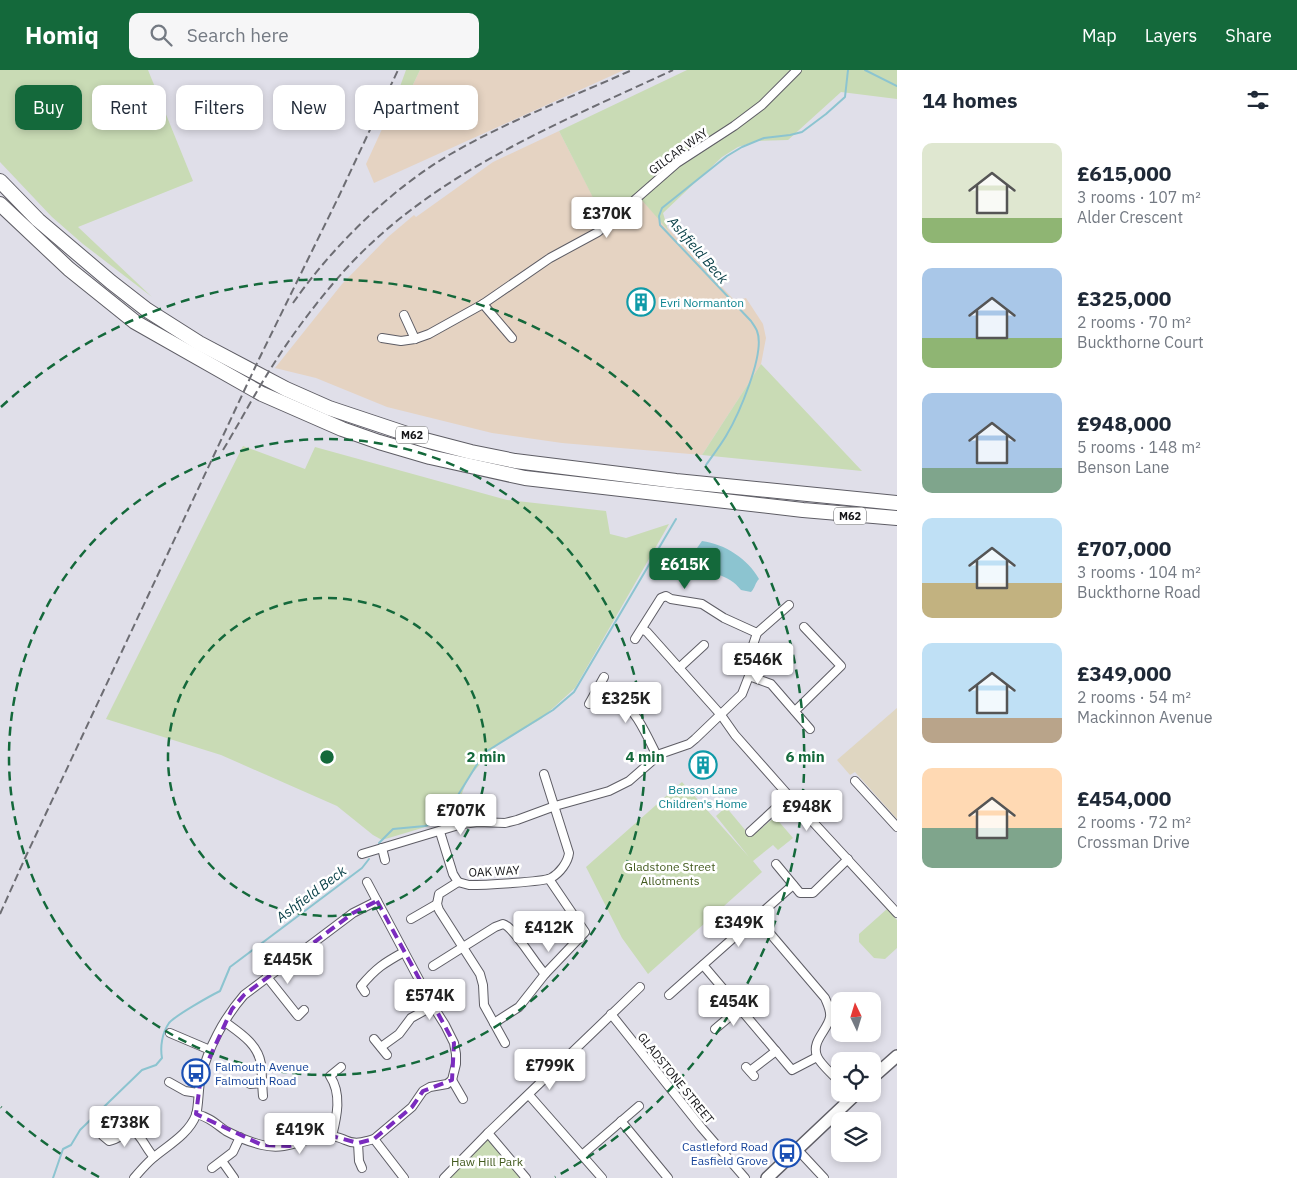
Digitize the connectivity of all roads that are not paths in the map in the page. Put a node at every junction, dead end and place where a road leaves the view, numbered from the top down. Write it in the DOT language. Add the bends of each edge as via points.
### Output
graph roads {
  1 [pos="798,70"];
  2 [pos="0,181"];
  3 [pos="0,204"];
  4 [pos="483,304"];
  5 [pos="404,315"];
  6 [pos="382,338"];
  7 [pos="512,338"];
  8 [pos="415,339"];
  9 [pos="897,502"];
  10 [pos="803,510"];
  11 [pos="897,518"];
  12 [pos="897,523"];
  13 [pos="789,605"];
  14 [pos="804,627"];
  15 [pos="642,629"];
  16 [pos="757,633"];
  17 [pos="636,639"];
  18 [pos="704,645"];
  19 [pos="678,668"];
  20 [pos="749,676"];
  21 [pos="604,677"];
  22 [pos="598,688"];
  23 [pos="589,704"];
  24 [pos="795,711"];
  25 [pos="721,715"];
  26 [pos="810,729"];
  27 [pos="657,756"];
  28 [pos="544,774"];
  29 [pos="855,781"];
  30 [pos="789,796"];
  31 [pos="555,806"];
  32 [pos="897,827"];
  33 [pos="440,832"];
  34 [pos="750,832"];
  35 [pos="382,848"];
  36 [pos="362,854"];
  37 [pos="848,858"];
  38 [pos="385,860"];
  39 [pos="776,864"];
  40 [pos="549,880"];
  41 [pos="367,882"];
  42 [pos="458,882"];
  43 [pos="793,885"];
  44 [pos="377,902"];
  45 [pos="437,904"];
  46 [pos="897,913"];
  47 [pos="756,917"];
  48 [pos="411,919"];
  49 [pos="463,947"];
  50 [pos="404,952"];
  51 [pos="703,965"];
  52 [pos="433,966"];
  53 [pos="545,974"];
  54 [pos="267,977"];
  55 [pos="640,987"];
  56 [pos="365,992"];
  57 [pos="669,995"];
  58 [pos="433,1006"];
  59 [pos="740,1008"];
  60 [pos="304,1010"];
  61 [pos="611,1014"];
  62 [pos="225,1022"];
  63 [pos="494,1022"];
  64 [pos="715,1029"];
  65 [pos="170,1033"];
  66 [pos="374,1038"];
  67 [pos="505,1043"];
  68 [pos="381,1047"];
  69 [pos="210,1050"];
  70 [pos="776,1051"];
  71 [pos="387,1055"];
  72 [pos="897,1056"];
  73 [pos="817,1057"];
  74 [pos="341,1067"];
  75 [pos="881,1070"];
  76 [pos="750,1071"];
  77 [pos="831,1072"];
  78 [pos="182,1079"];
  79 [pos="452,1080"];
  80 [pos="169,1082"];
  81 [pos="261,1083"];
  82 [pos="250,1084"];
  83 [pos="178,1087"];
  84 [pos="198,1093"];
  85 [pos="529,1095"];
  86 [pos="263,1096"];
  87 [pos="463,1099"];
  88 [pos="846,1102"];
  89 [pos="639,1106"];
  90 [pos="196,1114"];
  91 [pos="133,1120"];
  92 [pos="621,1121"];
  93 [pos="133,1130"];
  94 [pos="488,1133"];
  95 [pos="332,1136"];
  96 [pos="240,1137"];
  97 [pos="374,1139"];
  98 [pos="106,1141"];
  99 [pos="358,1143"];
  100 [pos="798,1149"];
  101 [pos="582,1155"];
  102 [pos="154,1157"];
  103 [pos="222,1161"];
  104 [pos="212,1168"];
  105 [pos="362,1168"];
  106 [pos="134,1178"];
  107 [pos="234,1178"];
  108 [pos="404,1178"];
  109 [pos="444,1178"];
  110 [pos="526,1178"];
  111 [pos="602,1178"];
  112 [pos="668,1178"];
  113 [pos="745,1178"];
  114 [pos="767,1178"];
  115 [pos="824,1178"];
  1 -- 4 [label="street, GILCAR WAY" via="762,105 677,163 598,232 550,258"];
  2 -- 9 [label="highway, M62" via="38,220 147,310 199,343 329,408 426,440 515,461 676,481"];
  3 -- 10 [label="highway, M62" via="68,269 135,322 262,394 342,429 430,457 525,478"];
  4 -- 7 [label="street"];
  4 -- 8 [label="street, GILCAR WAY"];
  5 -- 8 [label="street"];
  6 -- 8 [label="street, GILCAR WAY"];
  10 -- 11 [label="highway, M62"];
  10 -- 12 [label="highway, M62"];
  13 -- 16 [label="street"];
  14 -- 24 [label="street" via="841,666"];
  15 -- 16 [label="street" via="661,598 666,596 671,600 702,604"];
  15 -- 17 [label="street"];
  15 -- 19 [label="street"];
  16 -- 20 [label="street"];
  18 -- 19 [label="street"];
  19 -- 25 [label="street"];
  20 -- 24 [label="street" via="771,684"];
  20 -- 25 [label="street" via="742,694"];
  21 -- 22 [label="street"];
  22 -- 23 [label="street"];
  22 -- 27 [label="street" via="617,697 639,721"];
  24 -- 26 [label="street"];
  25 -- 27 [label="street" via="689,744"];
  25 -- 30 [label="street"];
  27 -- 31 [label="street" via="618,787"];
  28 -- 31 [label="street"];
  29 -- 32 [label="street"];
  30 -- 34 [label="street"];
  30 -- 37 [label="street"];
  31 -- 33 [label="street" via="505,823 462,824"];
  31 -- 40 [label="street" via="569,853 560,871"];
  33 -- 35 [label="street"];
  33 -- 42 [label="street"];
  35 -- 36 [label="street"];
  35 -- 38 [label="street"];
  37 -- 43 [label="street" via="813,892 800,892"];
  37 -- 46 [label="street"];
  39 -- 43 [label="street"];
  40 -- 42 [label="street, OAK WAY" via="469,885"];
  40 -- 53 [label="street" via="585,932"];
  41 -- 44 [label="street"];
  42 -- 45 [label="street, OAK WAY" via="439,894"];
  43 -- 47 [label="street"];
  44 -- 50 [label="street"];
  44 -- 54 [label="street" via="353,913"];
  45 -- 48 [label="street"];
  45 -- 49 [label="street"];
  47 -- 51 [label="street"];
  47 -- 73 [label="street" via="825,998 829,1007 830,1016 816,1044"];
  49 -- 52 [label="street"];
  49 -- 53 [label="street" via="495,927 507,925"];
  49 -- 63 [label="street" via="480,974 484,1006"];
  50 -- 56 [label="street" via="373,972 362,986"];
  50 -- 58 [label="street"];
  51 -- 57 [label="street"];
  51 -- 59 [label="street"];
  53 -- 63 [label="street" via="519,1007"];
  54 -- 60 [label="street" via="298,1016"];
  54 -- 62 [label="street" via="244,995"];
  55 -- 61 [label="street"];
  58 -- 68 [label="street" via="411,1018 399,1034"];
  58 -- 79 [label="street" via="454,1043 456,1064"];
  59 -- 64 [label="street"];
  59 -- 70 [label="street"];
  61 -- 85 [label="street"];
  61 -- 113 [label="street, GLADSTONE STREET"];
  62 -- 69 [label="street"];
  62 -- 81 [label="street" via="256,1050 261,1061"];
  63 -- 67 [label="street"];
  65 -- 69 [label="street"];
  66 -- 68 [label="street"];
  68 -- 71 [label="street"];
  69 -- 84 [label="street"];
  70 -- 73 [label="street" via="792,1070"];
  70 -- 76 [label="street"];
  72 -- 75 [label="street"];
  73 -- 77 [label="street"];
  74 -- 95 [label="street" via="330,1076 337,1093"];
  78 -- 83 [label="street"];
  79 -- 87 [label="street"];
  79 -- 97 [label="street" via="423,1091 412,1107"];
  80 -- 83 [label="street"];
  81 -- 82 [label="street"];
  81 -- 86 [label="street"];
  83 -- 84 [label="street"];
  84 -- 90 [label="street"];
  85 -- 94 [label="street"];
  85 -- 101 [label="street"];
  88 -- 100 [label="street"];
  89 -- 92 [label="street"];
  90 -- 96 [label="street"];
  90 -- 102 [label="street" via="190,1126"];
  91 -- 93 [label="street"];
  92 -- 101 [label="street"];
  92 -- 112 [label="street"];
  93 -- 98 [label="street" via="118,1139"];
  93 -- 102 [label="street"];
  94 -- 109 [label="street"];
  94 -- 110 [label="street"];
  95 -- 96 [label="street" via="280,1147"];
  95 -- 99 [label="street"];
  96 -- 103 [label="street" via="233,1152"];
  97 -- 99 [label="street"];
  97 -- 108 [label="street"];
  99 -- 105 [label="street"];
  100 -- 114 [label="street"];
  100 -- 115 [label="street"];
  101 -- 111 [label="street"];
  102 -- 106 [label="street"];
  103 -- 104 [label="street"];
  103 -- 107 [label="street"];
}
